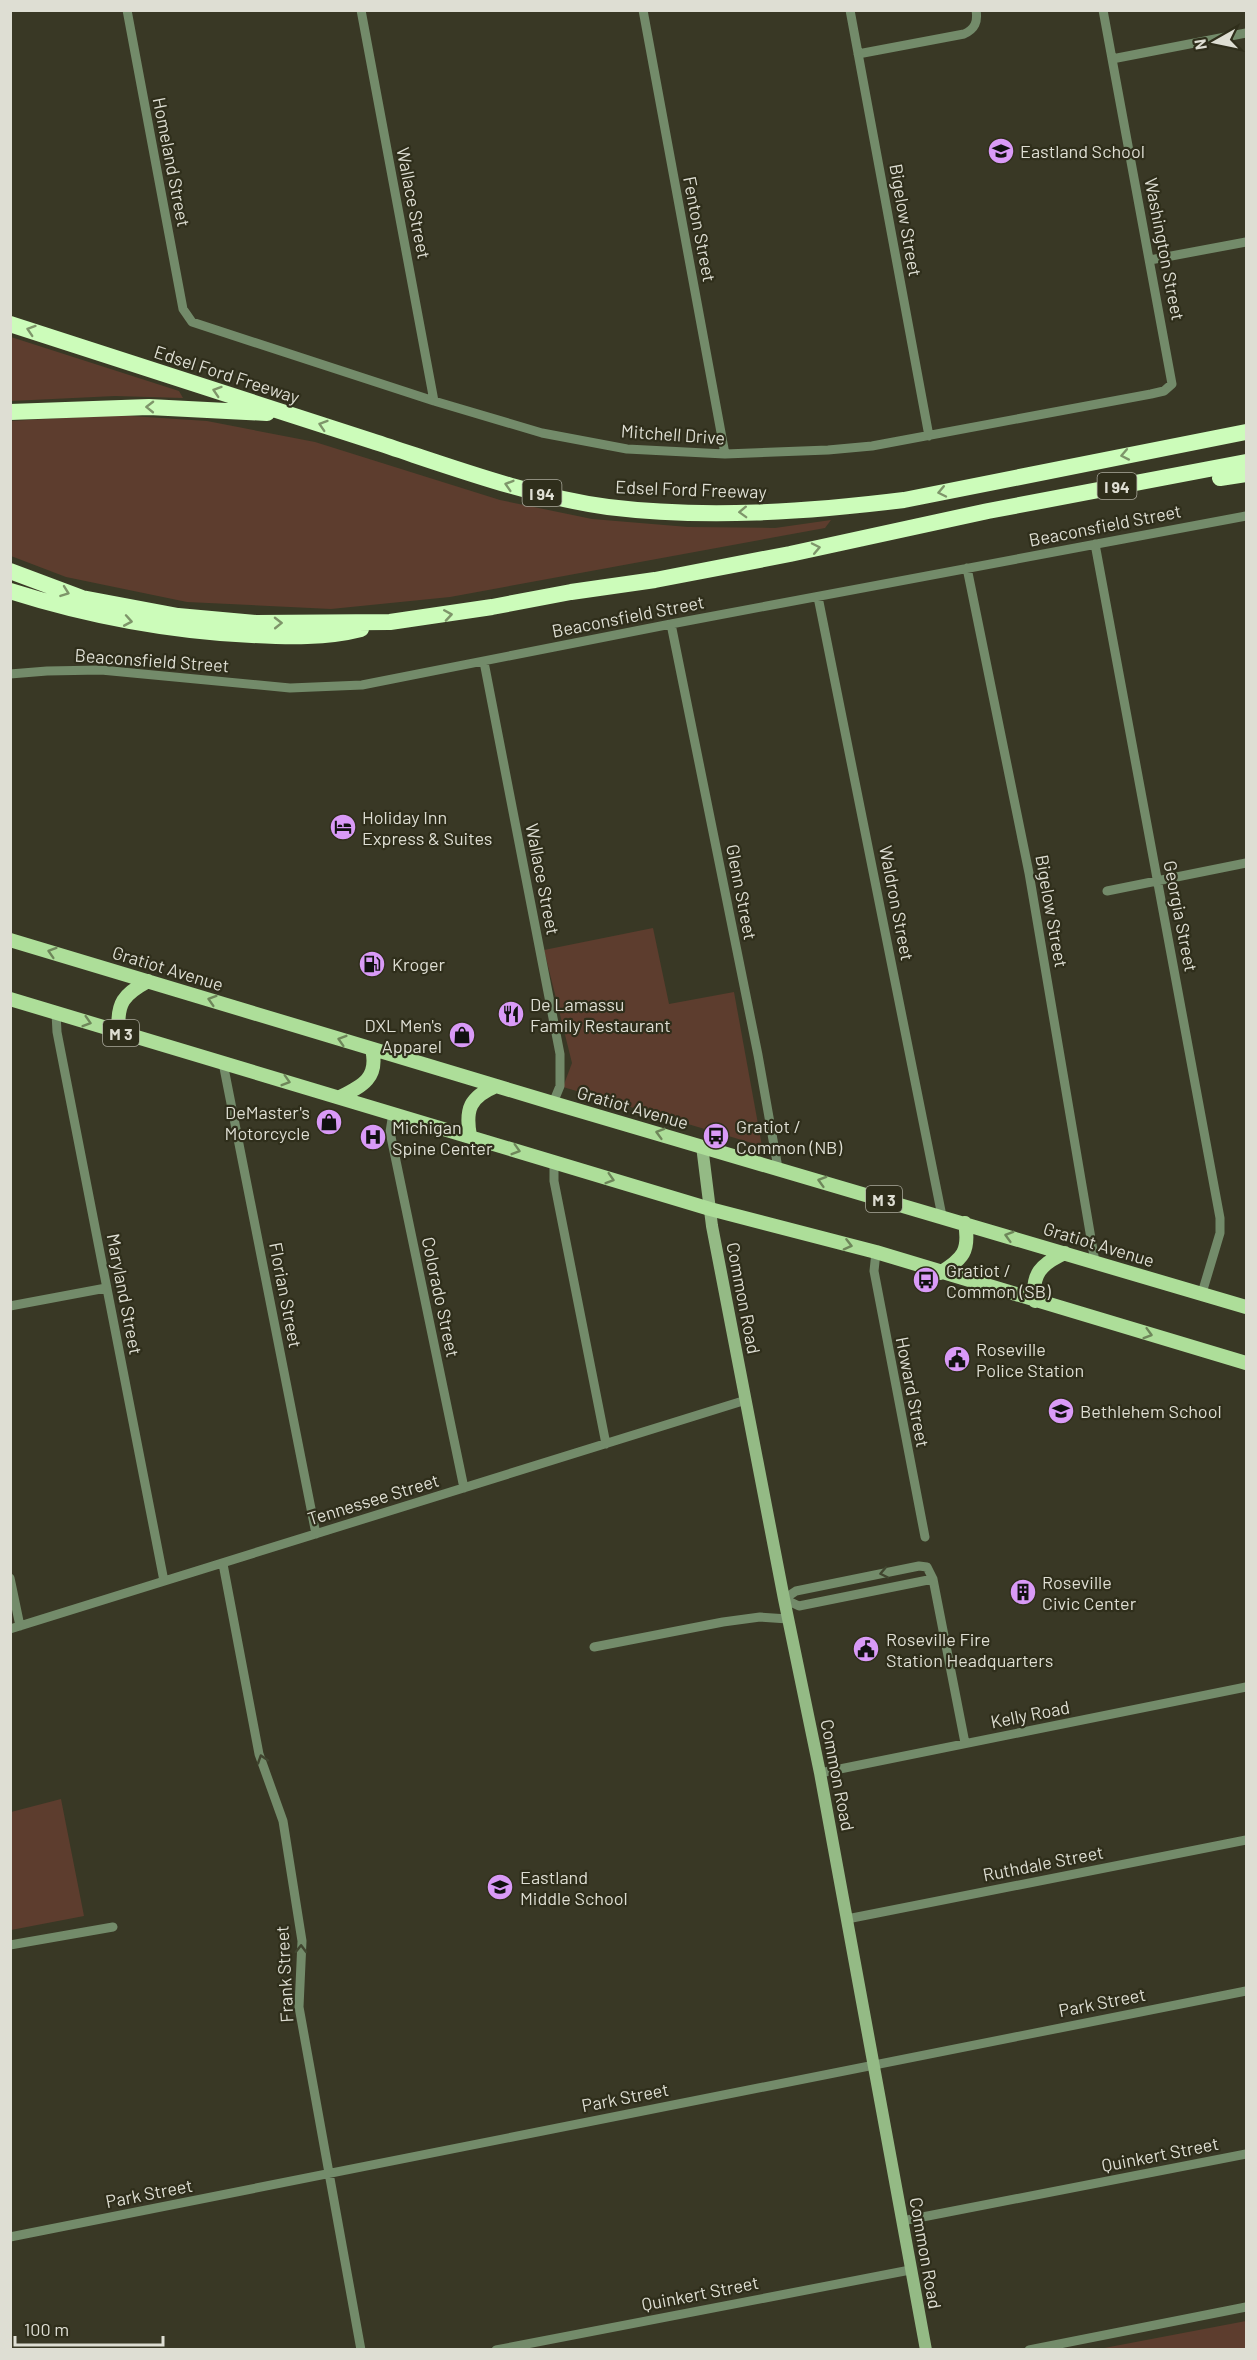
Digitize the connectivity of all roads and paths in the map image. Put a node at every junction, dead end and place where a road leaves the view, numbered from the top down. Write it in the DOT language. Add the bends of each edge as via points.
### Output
graph roads {
  1 [pos="128,10"];
  2 [pos="361,10"];
  3 [pos="643,10"];
  4 [pos="850,10"];
  5 [pos="976,10"];
  6 [pos="1103,10"];
  7 [pos="1246,33"];
  8 [pos="858,54"];
  9 [pos="1112,59"];
  10 [pos="1246,242"];
  11 [pos="1150,260"];
  12 [pos="188,319"];
  13 [pos="10,324"];
  14 [pos="1169,387"];
  15 [pos="434,401"];
  16 [pos="10,412"];
  17 [pos="292,415"];
  18 [pos="1246,422"];
  19 [pos="1246,432"];
  20 [pos="929,436"];
  21 [pos="1182,444"];
  22 [pos="725,454"];
  23 [pos="1246,462"];
  24 [pos="1246,474"];
  25 [pos="988,511"];
  26 [pos="1246,516"];
  27 [pos="1095,544"];
  28 [pos="967,568"];
  29 [pos="10,571"];
  30 [pos="10,591"];
  31 [pos="818,597"];
  32 [pos="390,622"];
  33 [pos="671,624"];
  34 [pos="484,662"];
  35 [pos="10,674"];
  36 [pos="1246,863"];
  37 [pos="1157,880"];
  38 [pos="1107,891"];
  39 [pos="10,940"];
  40 [pos="148,981"];
  41 [pos="10,999"];
  42 [pos="56,1013"];
  43 [pos="119,1032"];
  44 [pos="372,1049"];
  45 [pos="223,1063"];
  46 [pos="496,1086"];
  47 [pos="340,1097"];
  48 [pos="553,1103"];
  49 [pos="393,1113"];
  50 [pos="470,1136"];
  51 [pos="702,1146"];
  52 [pos="554,1162"];
  53 [pos="778,1168"];
  54 [pos="710,1209"];
  55 [pos="942,1216"];
  56 [pos="965,1223"];
  57 [pos="876,1252"];
  58 [pos="1065,1253"];
  59 [pos="1095,1262"];
  60 [pos="940,1273"];
  61 [pos="106,1288"];
  62 [pos="1202,1293"];
  63 [pos="1035,1301"];
  64 [pos="10,1306"];
  65 [pos="1246,1307"];
  66 [pos="1246,1363"];
  67 [pos="746,1400"];
  68 [pos="606,1444"];
  69 [pos="464,1488"];
  70 [pos="316,1534"];
  71 [pos="925,1537"];
  72 [pos="223,1564"];
  73 [pos="10,1578"];
  74 [pos="933,1579"];
  75 [pos="164,1581"];
  76 [pos="784,1599"];
  77 [pos="788,1619"];
  78 [pos="15,1627"];
  79 [pos="594,1647"];
  80 [pos="1246,1687"];
  81 [pos="965,1743"];
  82 [pos="820,1773"];
  83 [pos="1246,1839"];
  84 [pos="847,1919"];
  85 [pos="113,1927"];
  86 [pos="10,1945"];
  87 [pos="1246,1991"];
  88 [pos="873,2064"];
  89 [pos="1246,2154"];
  90 [pos="330,2174"];
  91 [pos="902,2221"];
  92 [pos="10,2237"];
  93 [pos="910,2270"];
  94 [pos="1246,2307"];
  95 [pos="1069,2345"];
  96 [pos="361,2349"];
  97 [pos="496,2349"];
  98 [pos="926,2349"];
  99 [pos="1029,2349"];
  1 -- 12 [label="street, Homeland Street" via="183,309"];
  2 -- 15 [label="street, Wallace Street"];
  3 -- 22 [label="street, Fenton Street"];
  4 -- 8 [label="street, Bigelow Street"];
  5 -- 8 [label="street" via="973,28 964,34"];
  6 -- 9 [label="street, Washington Street"];
  7 -- 9 [label="street"];
  8 -- 20 [label="street, Bigelow Street"];
  9 -- 11 [label="street, Washington Street"];
  10 -- 11 [label="street"];
  11 -- 14 [label="street, Washington Street" via="1172,376"];
  12 -- 15 [label="street, Mitchell Drive"];
  17 -- 13 [label="highway, Edsel Ford Freeway / I 94, one-way"];
  14 -- 20 [label="street, Mitchell Drive" via="1151,394"];
  15 -- 22 [label="street, Mitchell Drive" via="578,441 627,449"];
  17 -- 16 [label="highway, one-way" via="149,407"];
  21 -- 17 [label="highway, Edsel Ford Freeway / I 94, one-way" via="904,500 802,511 671,512 606,506 515,487"];
  18 -- 21 [label="highway"];
  19 -- 21 [label="highway, Edsel Ford Freeway / I 94"];
  20 -- 22 [label="street, Mitchell Drive" via="828,450"];
  23 -- 25 [label="highway, I 94"];
  24 -- 25 [label="highway" via="1089,501"];
  32 -- 25 [label="highway, I 94, one-way" via="655,580"];
  26 -- 27 [label="street, Beaconsfield Street"];
  27 -- 28 [label="street, Beaconsfield Street"];
  27 -- 37 [label="street, Georgia Street"];
  28 -- 31 [label="street, Beaconsfield Street"];
  28 -- 59 [label="street, Bigelow Street" via="1029,873"];
  29 -- 32 [label="highway, I 94, one-way" via="82,598 178,616 256,623"];
  30 -- 32 [label="highway, one-way" via="113,618 216,633 335,635"];
  31 -- 33 [label="street, Beaconsfield Street"];
  31 -- 55 [label="street, Waldron Street"];
  33 -- 34 [label="street, Beaconsfield Street"];
  33 -- 53 [label="street, Glenn Street"];
  34 -- 35 [label="street, Beaconsfield Street" via="362,685 310,688 101,670"];
  34 -- 48 [label="street, Wallace Street" via="560,1054 560,1086"];
  36 -- 37 [label="street"];
  37 -- 38 [label="street"];
  37 -- 62 [label="street, Georgia Street" via="1221,1224"];
  40 -- 39 [label="main road, Gratiot Avenue / M 3, one-way"];
  40 -- 43 [label="main road" via="121,1002"];
  44 -- 40 [label="main road, Gratiot Avenue / M 3, one-way"];
  41 -- 42 [label="main road, M 3"];
  42 -- 43 [label="main road, M 3, one-way"];
  42 -- 61 [label="street, Maryland Street"];
  43 -- 45 [label="main road, M 3"];
  44 -- 46 [label="main road, Gratiot Avenue / M 3"];
  44 -- 47 [label="main road" via="370,1077"];
  45 -- 47 [label="main road, M 3, one-way"];
  45 -- 70 [label="street, Florian Street"];
  46 -- 48 [label="main road, Gratiot Avenue / M 3"];
  46 -- 50 [label="main road" via="484,1091 470,1106"];
  47 -- 49 [label="main road, M 3"];
  51 -- 48 [label="main road, Gratiot Avenue / M 3, one-way"];
  49 -- 50 [label="main road, M 3"];
  49 -- 69 [label="street, Colorado Street" via="390,1132"];
  50 -- 52 [label="main road, M 3, one-way"];
  51 -- 53 [label="main road, Gratiot Avenue / M 3"];
  51 -- 54 [label="street, Common Road"];
  52 -- 54 [label="main road, M 3, one-way"];
  52 -- 68 [label="street" via="555,1188"];
  55 -- 53 [label="main road, Gratiot Avenue / M 3, one-way"];
  54 -- 57 [label="main road, M 3, one-way"];
  54 -- 67 [label="street, Common Road"];
  55 -- 56 [label="main road, Gratiot Avenue / M 3"];
  58 -- 56 [label="main road, Gratiot Avenue / M 3, one-way"];
  56 -- 60 [label="main road" via="965,1251"];
  57 -- 60 [label="main road, M 3"];
  57 -- 71 [label="street, Howard Street" via="874,1271"];
  58 -- 59 [label="main road, Gratiot Avenue / M 3"];
  58 -- 63 [label="main road" via="1038,1273 1034,1281"];
  59 -- 62 [label="main road, Gratiot Avenue / M 3"];
  60 -- 63 [label="main road, M 3"];
  61 -- 64 [label="street"];
  61 -- 75 [label="street, Maryland Street"];
  62 -- 65 [label="main road, Gratiot Avenue / M 3"];
  63 -- 66 [label="main road, M 3, one-way"];
  67 -- 68 [label="street, Tennessee Street"];
  67 -- 76 [label="street, Common Road"];
  68 -- 69 [label="street, Tennessee Street"];
  69 -- 70 [label="street, Tennessee Street"];
  70 -- 72 [label="street, Tennessee Street"];
  72 -- 75 [label="street, Tennessee Street"];
  90 -- 72 [label="street, Frank Street, one-way" via="299,2007 302,1941 283,1821 259,1754"];
  73 -- 78 [label="street"];
  74 -- 76 [label="street" via="799,1606"];
  74 -- 76 [label="street, one-way" via="927,1567 919,1566 796,1591"];
  74 -- 81 [label="street"];
  75 -- 78 [label="street, Tennessee Street"];
  76 -- 77 [label="street, Common Road"];
  77 -- 79 [label="street" via="760,1617 723,1622"];
  77 -- 82 [label="street, Common Road"];
  80 -- 81 [label="street, Kelly Road"];
  81 -- 82 [label="street, Kelly Road"];
  82 -- 84 [label="street, Common Road"];
  83 -- 84 [label="street, Ruthdale Street"];
  84 -- 88 [label="street, Common Road"];
  85 -- 86 [label="street"];
  87 -- 88 [label="street, Park Street"];
  88 -- 90 [label="street, Park Street"];
  88 -- 91 [label="street, Common Road"];
  89 -- 91 [label="street, Quinkert Street"];
  90 -- 92 [label="street, Park Street"];
  90 -- 96 [label="street, Frank Street"];
  91 -- 93 [label="street, Common Road"];
  93 -- 97 [label="street, Quinkert Street"];
  93 -- 98 [label="street, Common Road"];
  94 -- 95 [label="street"];
  95 -- 99 [label="street"];
}
